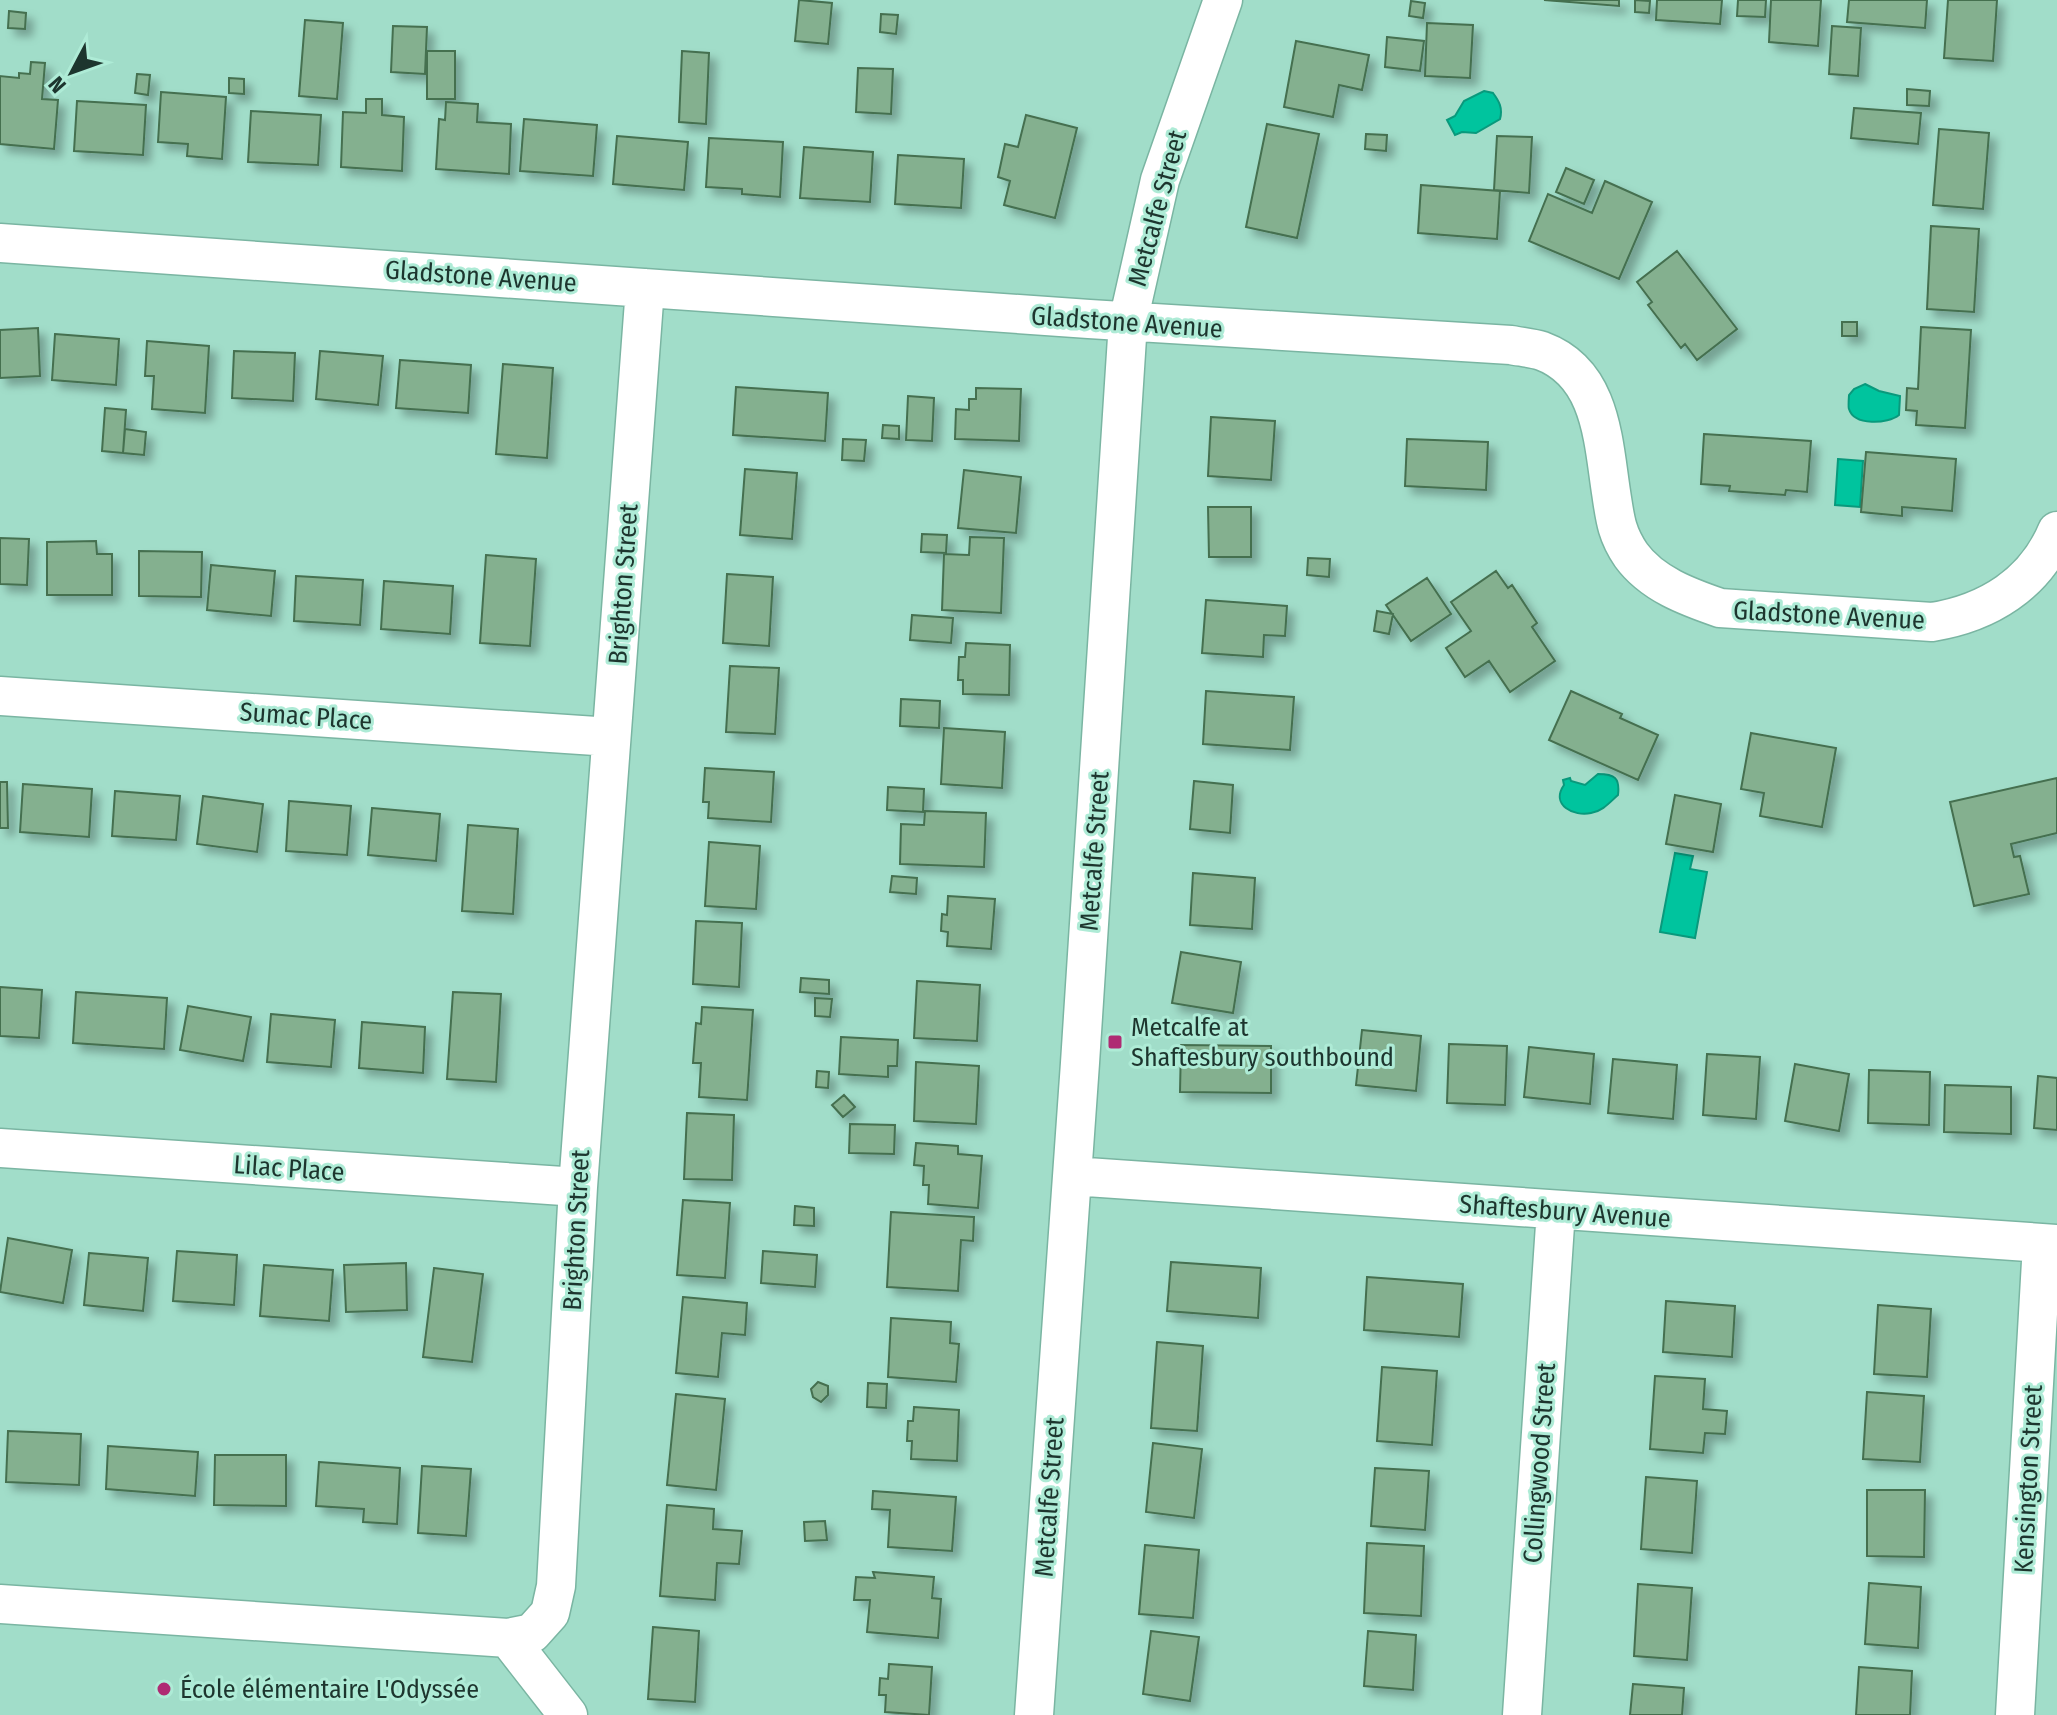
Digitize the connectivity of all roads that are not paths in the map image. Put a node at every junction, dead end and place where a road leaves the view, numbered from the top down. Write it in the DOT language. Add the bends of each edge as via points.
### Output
graph roads {
  1 [pos="1223,0"];
  2 [pos="0,243"];
  3 [pos="645,288"];
  4 [pos="1128,322"];
  5 [pos="2057,531"];
  6 [pos="0,696"];
  7 [pos="611,737"];
  8 [pos="0,1148"];
  9 [pos="1072,1176"];
  10 [pos="578,1187"];
  11 [pos="1556,1210"];
  12 [pos="2050,1244"];
  13 [pos="0,1604"];
  14 [pos="508,1638"];
  15 [pos="568,1715"];
  16 [pos="1034,1715"];
  17 [pos="1522,1715"];
  18 [pos="2015,1715"];
  1 -- 4 [label="street, Metcalfe Street" via="1160,180"];
  2 -- 3 [label="street, Gladstone Avenue"];
  3 -- 4 [label="street, Gladstone Avenue"];
  3 -- 7 [label="street, Brighton Street"];
  4 -- 5 [label="street, Gladstone Avenue" via="1541,351 1580,377 1594,402 1617,530 1633,557 1668,586 1720,608 1932,622 1954,619 2006,594 2037,565"];
  4 -- 9 [label="street, Metcalfe Street"];
  6 -- 7 [label="street, Sumac Place"];
  7 -- 10 [label="street, Brighton Street"];
  8 -- 10 [label="street, Lilac Place"];
  9 -- 11 [label="street, Shaftesbury Avenue"];
  9 -- 16 [label="street, Metcalfe Street"];
  10 -- 14 [label="street, Brighton Street" via="556,1586 550,1613 532,1633"];
  11 -- 12 [label="street, Shaftesbury Avenue"];
  11 -- 17 [label="street, Collingwood Street"];
  12 -- 18 [label="street, Kensington Street"];
  13 -- 14 [label="street, Brighton Street"];
  14 -- 15 [label="street"];
}
